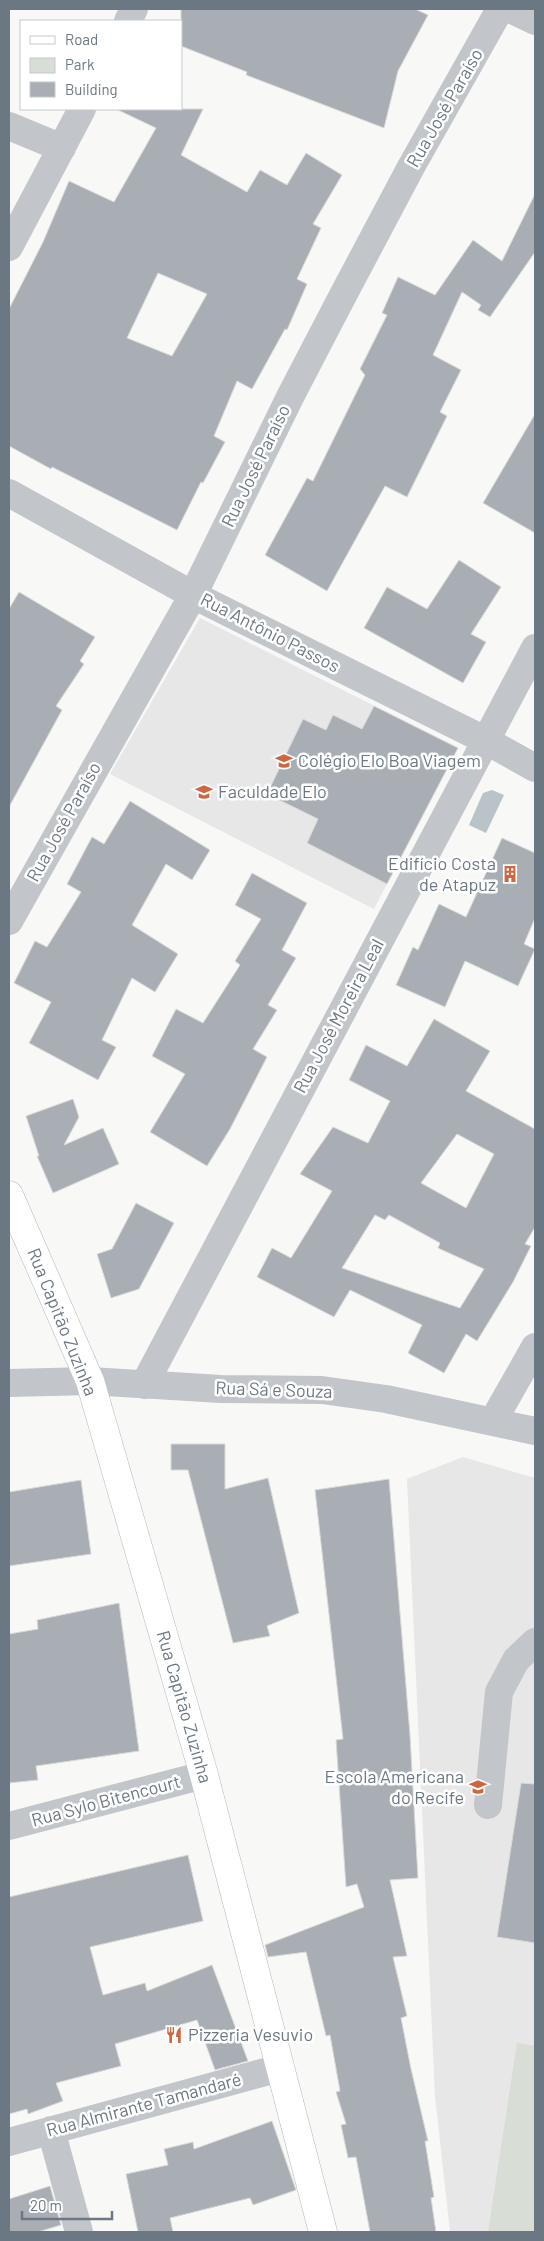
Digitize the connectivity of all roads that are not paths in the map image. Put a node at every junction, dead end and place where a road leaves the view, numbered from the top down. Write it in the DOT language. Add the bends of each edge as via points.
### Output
graph roads {
  1 [pos="500,9"];
  2 [pos="510,9"];
  3 [pos="535,21"];
  4 [pos="81,110"];
  5 [pos="9,126"];
  6 [pos="62,148"];
  7 [pos="9,247"];
  8 [pos="9,493"];
  9 [pos="193,595"];
  10 [pos="535,648"];
  11 [pos="485,740"];
  12 [pos="535,768"];
  13 [pos="9,921"];
  14 [pos="9,1194"];
  15 [pos="535,1347"];
  16 [pos="90,1382"];
  17 [pos="9,1383"];
  18 [pos="144,1385"];
  19 [pos="492,1421"];
  20 [pos="535,1431"];
  21 [pos="535,1642"];
  22 [pos="204,1775"];
  23 [pos="488,1805"];
  24 [pos="9,1826"];
  25 [pos="280,2068"];
  26 [pos="51,2130"];
  27 [pos="9,2142"];
  28 [pos="79,2232"];
  29 [pos="323,2232"];
  1 -- 9 [label="street, Rua José Paraíso" via="341,299"];
  2 -- 3 [label="street"];
  4 -- 6 [label="street"];
  5 -- 6 [label="street"];
  6 -- 7 [label="street"];
  8 -- 9 [label="street, Rua Antônio Passos"];
  9 -- 11 [label="street, Rua Antônio Passos"];
  9 -- 13 [label="street, Rua José Paraíso"];
  10 -- 11 [label="street, Rua José Moreira Leal"];
  11 -- 12 [label="street, Rua Antônio Passos"];
  11 -- 18 [label="street, Rua José Moreira Leal"];
  14 -- 16 [label="main road, Rua Capitão Zuzinha"];
  15 -- 19 [label="street"];
  16 -- 17 [label="street, Rua Sá e Souza"];
  16 -- 18 [label="street, Rua Sá e Souza"];
  16 -- 22 [label="main road, Rua Capitão Zuzinha"];
  18 -- 19 [label="street, Rua Sá e Souza" via="322,1390 386,1398"];
  19 -- 20 [label="street, Rua Sá e Souza"];
  21 -- 23 [label="street" via="516,1660 499,1692"];
  22 -- 24 [label="street, Rua Sylo Bitencourt"];
  22 -- 25 [label="main road, Rua Capitão Zuzinha"];
  25 -- 26 [label="street, Rua Almirante Tamandaré"];
  25 -- 29 [label="main road, Rua Capitão Zuzinha"];
  26 -- 27 [label="street, Rua Almirante Tamandaré"];
  26 -- 28 [label="street"];
}
